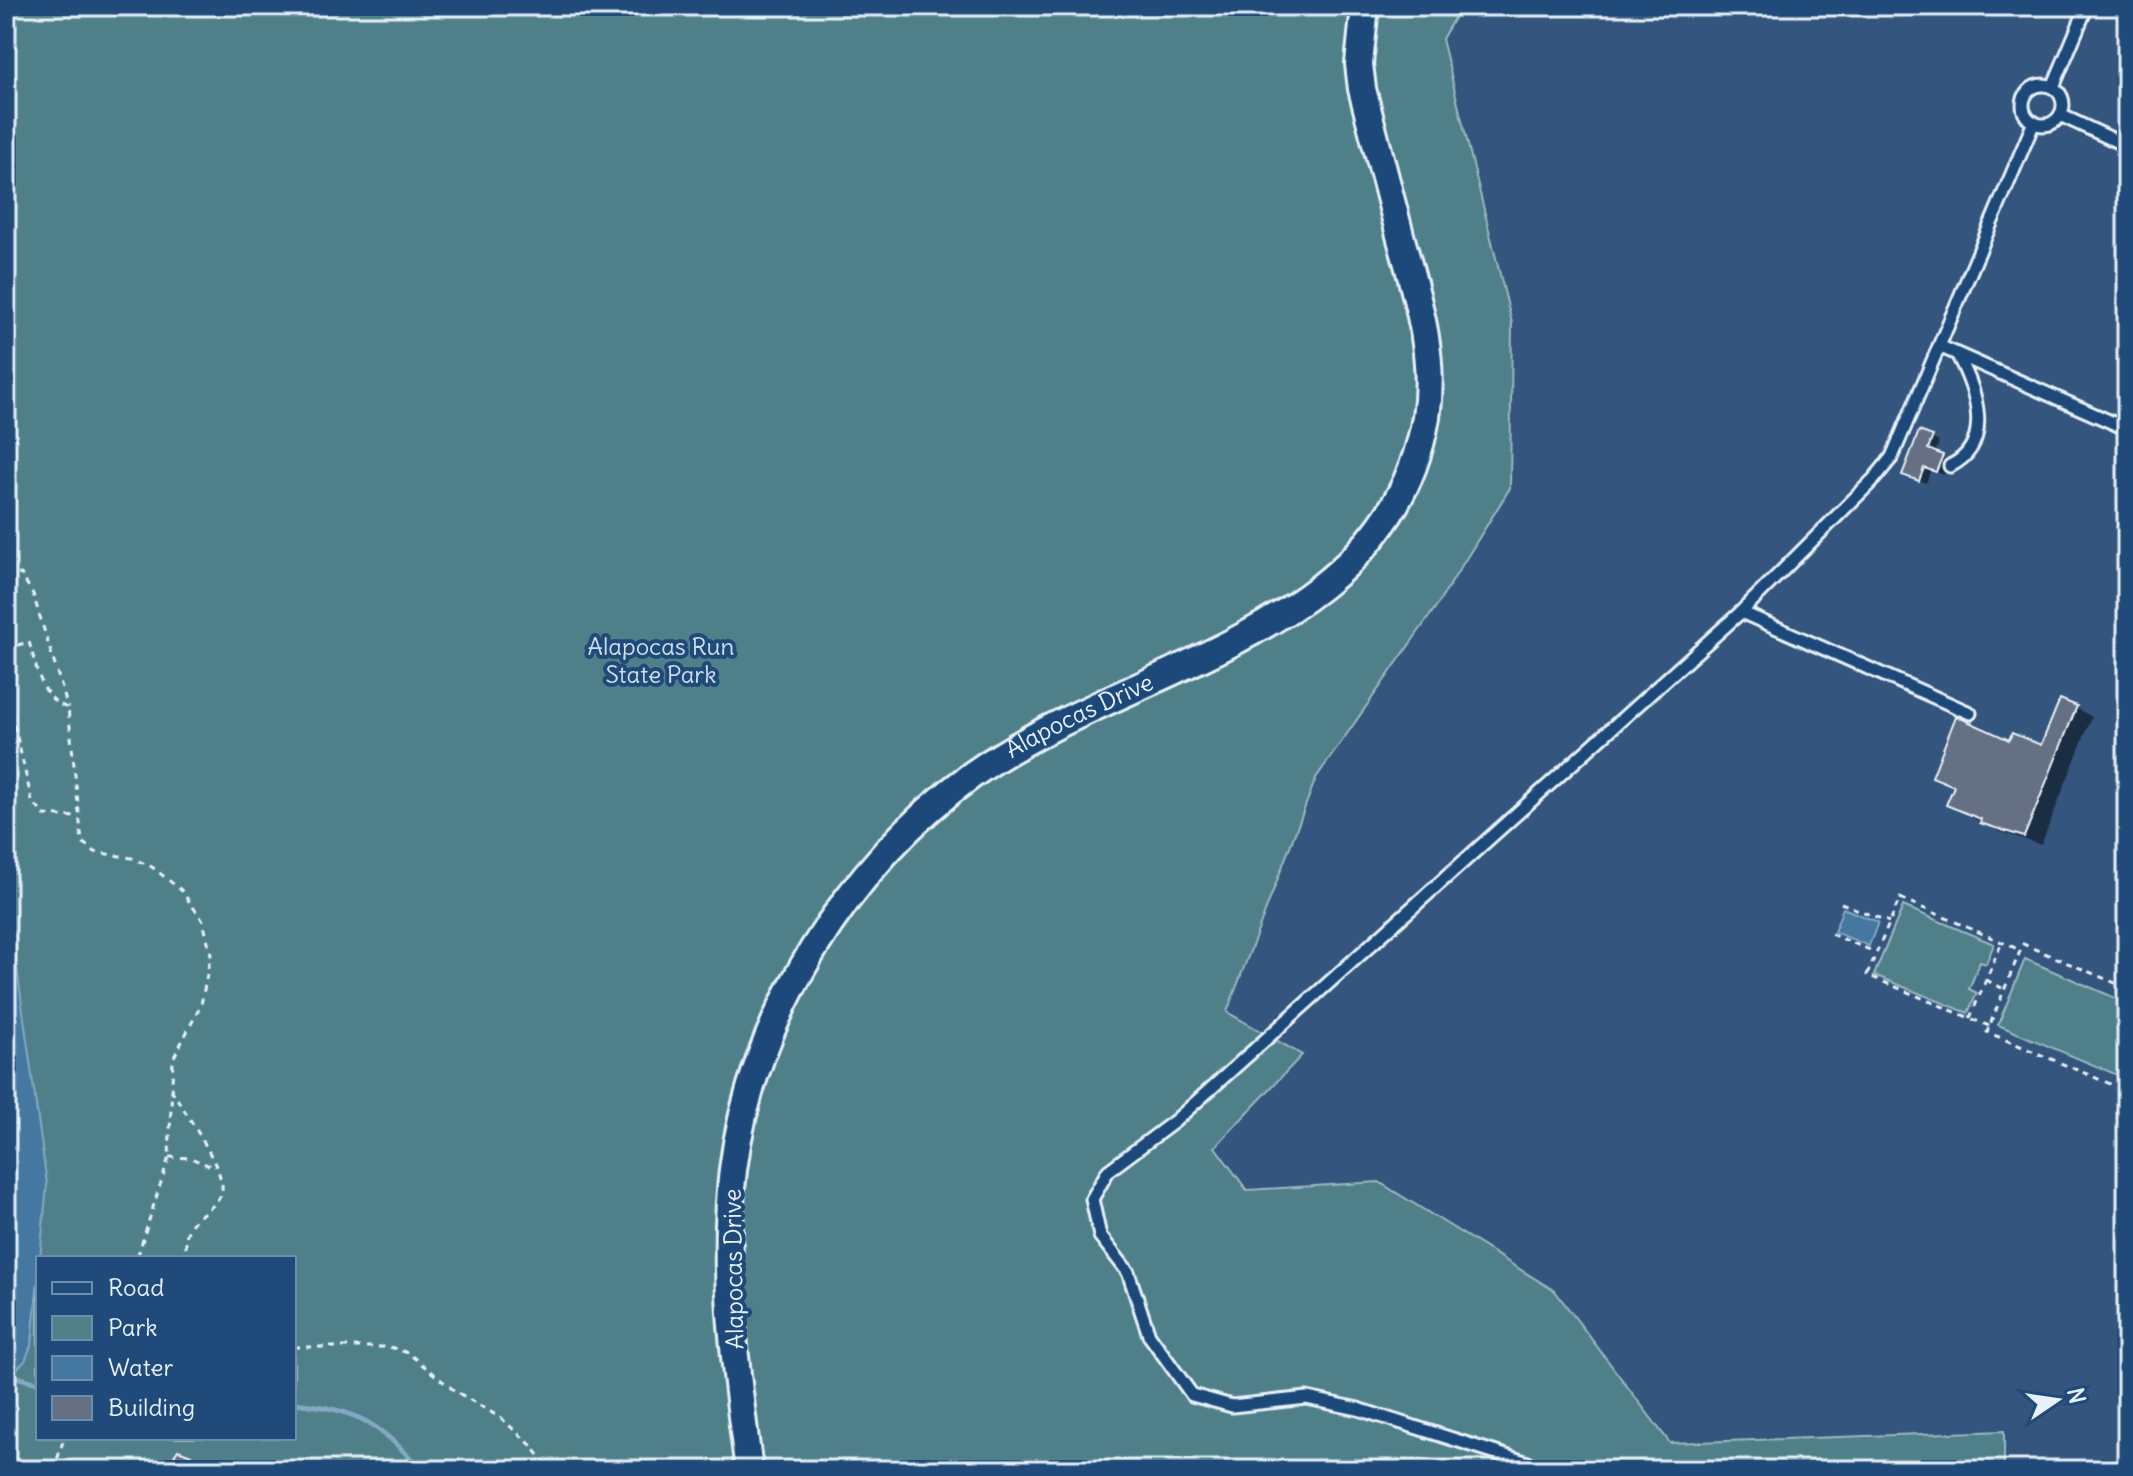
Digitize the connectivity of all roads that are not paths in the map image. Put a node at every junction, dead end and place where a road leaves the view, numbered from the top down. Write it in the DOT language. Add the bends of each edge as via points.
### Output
graph roads {
  1 [pos="1365,6"];
  2 [pos="2087,6"];
  3 [pos="2053,87"];
  4 [pos="2060,115"];
  5 [pos="2034,122"];
  6 [pos="2127,146"];
  7 [pos="1939,346"];
  8 [pos="1957,354"];
  9 [pos="2127,429"];
  10 [pos="1950,466"];
  11 [pos="1741,612"];
  12 [pos="1970,713"];
  13 [pos="749,1470"];
  14 [pos="1550,1470"];
  1 -- 13 [label="street, Alapocas Drive" via="1362,89 1429,358 1426,415 1404,485 1341,573 1295,608 1070,719 974,774 901,833 845,901 796,980 756,1068 733,1169 730,1281"];
  2 -- 3 [label="lane"];
  3 -- 4 [label="lane" via="2061,97"];
  3 -- 5 [label="lane" via="2033,87 2024,98 2025,112"];
  4 -- 5 [label="lane" via="2051,123"];
  4 -- 6 [label="lane"];
  5 -- 7 [label="lane"];
  7 -- 8 [label="lane"];
  7 -- 11 [label="lane" via="1892,457"];
  8 -- 9 [label="lane"];
  8 -- 10 [label="lane" via="1978,411 1976,440 1966,458"];
  11 -- 12 [label="lane"];
  11 -- 14 [label="lane" via="1175,1121 1108,1171 1092,1199 1100,1236 1128,1272 1149,1335 1192,1395 1232,1406 1307,1398"];
}
